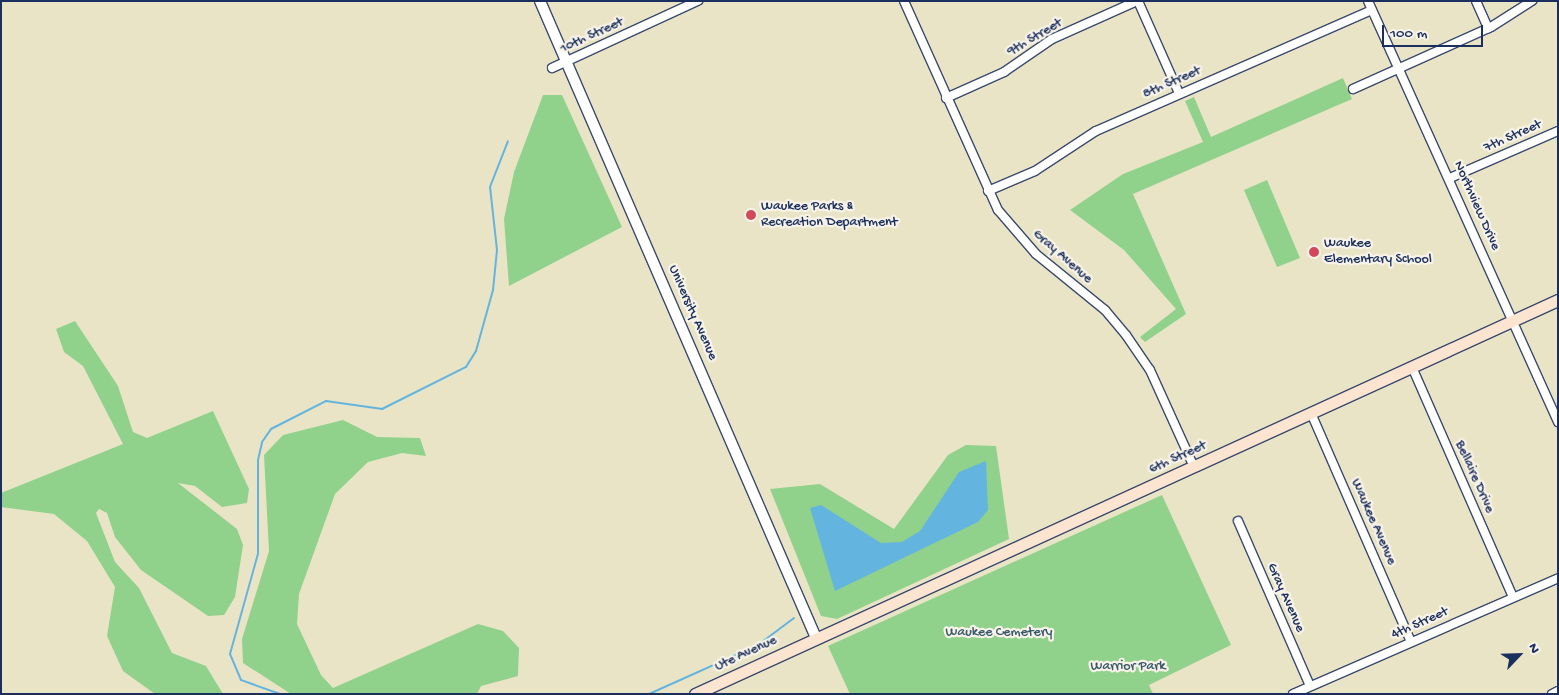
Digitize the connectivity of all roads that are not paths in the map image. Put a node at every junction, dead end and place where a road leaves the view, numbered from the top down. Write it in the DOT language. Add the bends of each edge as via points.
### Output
graph roads {
  1 [pos="540,1"];
  2 [pos="698,1"];
  3 [pos="904,1"];
  4 [pos="1138,1"];
  5 [pos="1368,1"];
  6 [pos="1476,1"];
  7 [pos="1532,1"];
  8 [pos="1372,10"];
  9 [pos="1488,28"];
  10 [pos="566,62"];
  11 [pos="1401,67"];
  12 [pos="552,68"];
  13 [pos="1353,89"];
  14 [pos="1179,94"];
  15 [pos="946,98"];
  16 [pos="1558,131"];
  17 [pos="1450,178"];
  18 [pos="988,191"];
  19 [pos="1558,300"];
  20 [pos="1513,321"];
  21 [pos="1412,367"];
  22 [pos="1312,413"];
  23 [pos="1558,422"];
  24 [pos="1194,467"];
  25 [pos="1238,521"];
  26 [pos="1558,578"];
  27 [pos="1513,597"];
  28 [pos="813,640"];
  29 [pos="1412,642"];
  30 [pos="1310,686"];
  31 [pos="1558,691"];
  32 [pos="695,694"];
  33 [pos="1293,694"];
  34 [pos="1552,694"];
  1 -- 10 [label="street, University Avenue"];
  2 -- 10 [label="street, 10th Street"];
  3 -- 15 [label="street, Gray Avenue"];
  4 -- 14 [label="street"];
  4 -- 15 [label="street, 9th Street" via="1052,39 1004,72"];
  5 -- 8 [label="street, Northview Drive"];
  6 -- 9 [label="street"];
  7 -- 9 [label="street"];
  8 -- 11 [label="street, Northview Drive"];
  8 -- 14 [label="street, 8th Street"];
  9 -- 11 [label="street"];
  10 -- 12 [label="street, 10th Street"];
  10 -- 28 [label="street, University Avenue"];
  11 -- 13 [label="street"];
  11 -- 17 [label="street, Northview Drive"];
  14 -- 18 [label="street, 8th Street" via="1096,131 1035,171"];
  15 -- 18 [label="street, Gray Avenue"];
  16 -- 17 [label="street, 7th Street"];
  17 -- 20 [label="street, Northview Drive"];
  18 -- 24 [label="street, Gray Avenue" via="1011,227 1036,254 1105,310 1126,335 1150,370"];
  19 -- 20 [label="main road, 6th Street"];
  20 -- 21 [label="main road, 6th Street"];
  20 -- 23 [label="street, Northview Drive"];
  21 -- 22 [label="main road, 6th Street"];
  21 -- 27 [label="street, Bellaire Drive"];
  22 -- 24 [label="main road, 6th Street"];
  22 -- 29 [label="street, Waukee Avenue"];
  24 -- 28 [label="main road, 6th Street"];
  25 -- 30 [label="street, Gray Avenue"];
  26 -- 27 [label="street, 4th Street"];
  27 -- 29 [label="street, 4th Street"];
  28 -- 32 [label="main road, Ute Avenue"];
  29 -- 30 [label="street, 4th Street"];
  30 -- 33 [label="street, 4th Street"];
  31 -- 34 [label="street"];
}
